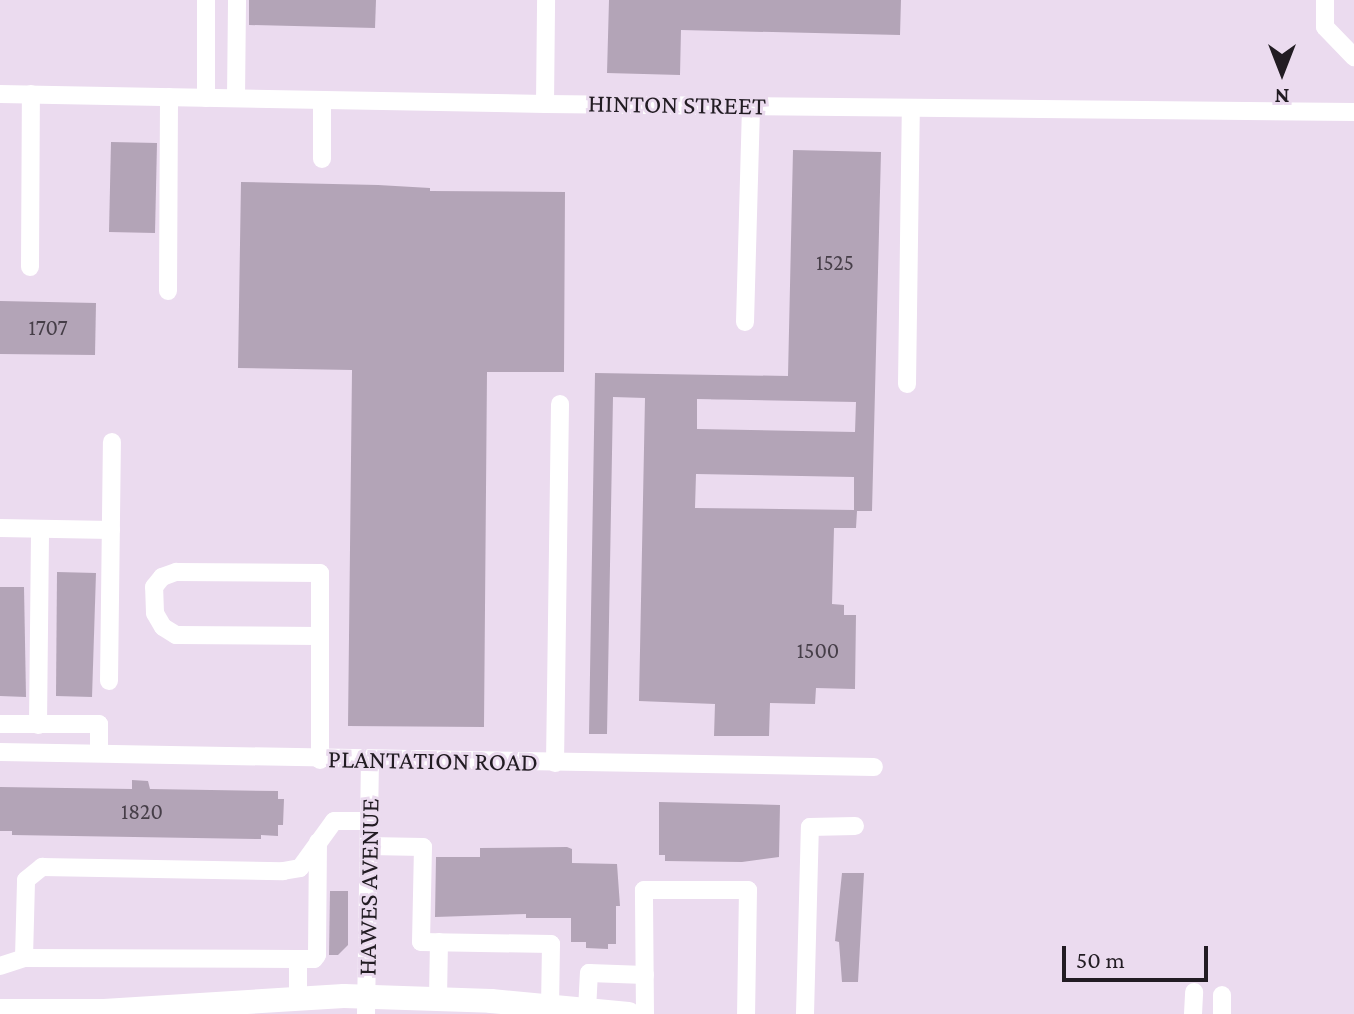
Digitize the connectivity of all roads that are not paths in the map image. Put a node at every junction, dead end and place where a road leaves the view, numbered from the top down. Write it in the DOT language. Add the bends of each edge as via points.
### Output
graph roads {
  1 [pos="206,0"];
  2 [pos="237,0"];
  3 [pos="546,0"];
  4 [pos="1325,0"];
  5 [pos="1354,57"];
  6 [pos="0,94"];
  7 [pos="31,94"];
  8 [pos="169,97"];
  9 [pos="206,98"];
  10 [pos="236,98"];
  11 [pos="322,100"];
  12 [pos="545,104"];
  13 [pos="751,106"];
  14 [pos="911,108"];
  15 [pos="1354,112"];
  16 [pos="322,159"];
  17 [pos="30,267"];
  18 [pos="168,291"];
  19 [pos="745,322"];
  20 [pos="907,384"];
  21 [pos="560,404"];
  22 [pos="112,442"];
  23 [pos="0,528"];
  24 [pos="40,529"];
  25 [pos="111,530"];
  26 [pos="319,636"];
  27 [pos="109,681"];
  28 [pos="0,724"];
  29 [pos="38,725"];
  30 [pos="0,752"];
  31 [pos="99,753"];
  32 [pos="320,760"];
  33 [pos="370,761"];
  34 [pos="555,763"];
  35 [pos="870,767"];
  36 [pos="369,821"];
  37 [pos="855,826"];
  38 [pos="319,839"];
  39 [pos="369,846"];
  40 [pos="439,942"];
  41 [pos="24,958"];
  42 [pos="298,959"];
  43 [pos="0,966"];
  44 [pos="645,975"];
  45 [pos="1194,992"];
  46 [pos="298,998"];
  47 [pos="438,998"];
  48 [pos="367,1005"];
  49 [pos="550,1006"];
  50 [pos="587,1010"];
  51 [pos="0,1011"];
  52 [pos="628,1014"];
  53 [pos="645,1014"];
  54 [pos="746,1014"];
  55 [pos="805,1014"];
  56 [pos="1193,1014"];
  1 -- 9 [label="street"];
  2 -- 10 [label="street"];
  3 -- 12 [label="street"];
  4 -- 5 [label="street" via="1325,27"];
  6 -- 7 [label="street, HINTON STREET"];
  7 -- 8 [label="street, HINTON STREET"];
  7 -- 17 [label="street"];
  8 -- 9 [label="street, HINTON STREET"];
  8 -- 18 [label="street"];
  9 -- 10 [label="street, HINTON STREET"];
  10 -- 11 [label="street, HINTON STREET"];
  11 -- 12 [label="street, HINTON STREET"];
  11 -- 16 [label="street"];
  12 -- 13 [label="street, HINTON STREET"];
  13 -- 14 [label="street, HINTON STREET"];
  13 -- 19 [label="street"];
  14 -- 15 [label="street, HINTON STREET"];
  14 -- 20 [label="street"];
  21 -- 34 [label="street"];
  22 -- 25 [label="street"];
  23 -- 24 [label="street"];
  24 -- 25 [label="street"];
  24 -- 29 [label="street"];
  25 -- 27 [label="street"];
  26 -- 26 [label="street" via="320,573 176,572 154,587 155,613 176,635"];
  26 -- 32 [label="street"];
  28 -- 29 [label="street"];
  29 -- 31 [label="street" via="99,724"];
  30 -- 31 [label="street, PLANTATION ROAD"];
  31 -- 32 [label="street, PLANTATION ROAD"];
  32 -- 33 [label="street, PLANTATION ROAD"];
  33 -- 34 [label="street, PLANTATION ROAD"];
  33 -- 36 [label="street, HAWES AVENUE"];
  34 -- 35 [label="street, PLANTATION ROAD"];
  36 -- 38 [label="street" via="334,821"];
  36 -- 39 [label="street, HAWES AVENUE"];
  37 -- 55 [label="street" via="810,827"];
  38 -- 41 [label="street" via="300,868 283,871 42,867 26,880"];
  38 -- 42 [label="street" via="317,955"];
  39 -- 40 [label="street" via="423,847 421,942"];
  39 -- 48 [label="street, HAWES AVENUE"];
  40 -- 47 [label="street"];
  40 -- 49 [label="street" via="551,944"];
  41 -- 42 [label="street"];
  41 -- 43 [label="street"];
  42 -- 46 [label="street"];
  44 -- 50 [label="street" via="589,973"];
  44 -- 53 [label="street"];
  44 -- 54 [label="street" via="644,890 748,890"];
  45 -- 56 [label="street"];
  46 -- 48 [label="main road"];
  46 -- 51 [label="main road" via="104,1011"];
  47 -- 48 [label="main road"];
  47 -- 49 [label="main road"];
  49 -- 50 [label="main road"];
  50 -- 52 [label="main road"];
}
